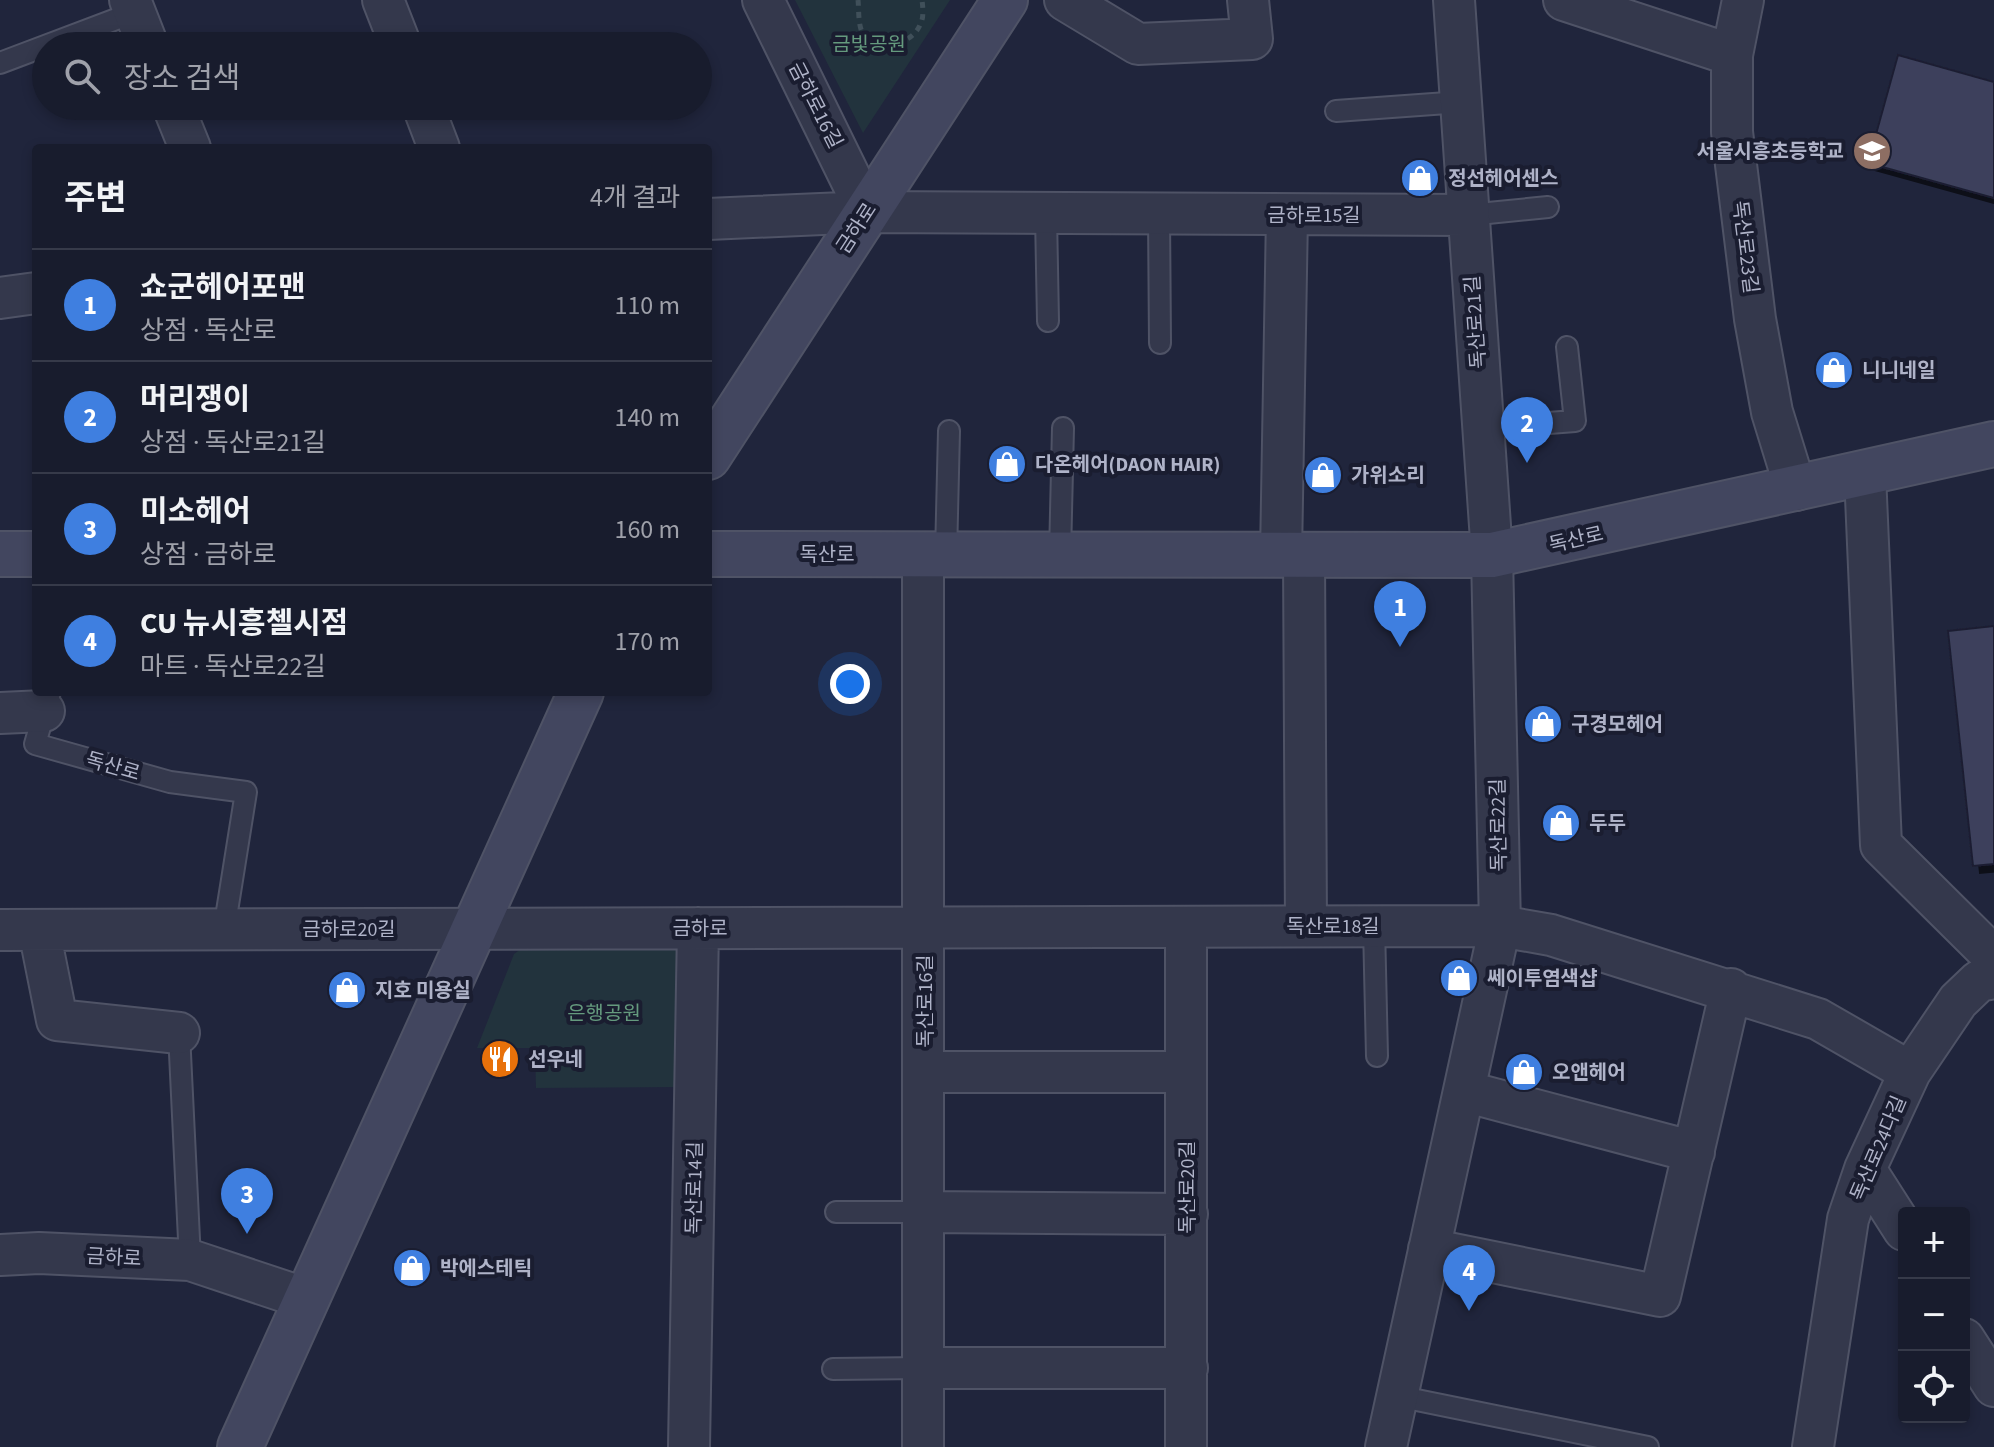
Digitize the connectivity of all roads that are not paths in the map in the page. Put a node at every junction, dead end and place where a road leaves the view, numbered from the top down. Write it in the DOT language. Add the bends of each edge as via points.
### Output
graph roads {
  1 [pos="383,0"];
  2 [pos="763,0"];
  3 [pos="1005,0"];
  4 [pos="1065,0"];
  5 [pos="1248,0"];
  6 [pos="1454,0"];
  7 [pos="1564,0"];
  8 [pos="1743,0"];
  9 [pos="138,19"];
  10 [pos="97,32"];
  11 [pos="396,32"];
  12 [pos="32,53"];
  13 [pos="1732,55"];
  14 [pos="0,63"];
  15 [pos="1461,102"];
  16 [pos="1336,111"];
  17 [pos="179,120"];
  18 [pos="428,120"];
  19 [pos="188,144"];
  20 [pos="437,144"];
  21 [pos="1548,207"];
  22 [pos="867,212"];
  23 [pos="1046,215"];
  24 [pos="1159,215"];
  25 [pos="1287,215"];
  26 [pos="1468,215"];
  27 [pos="712,219"];
  28 [pos="32,294"];
  29 [pos="0,298"];
  30 [pos="1048,321"];
  31 [pos="1160,343"];
  32 [pos="1567,347"];
  33 [pos="1063,428"];
  34 [pos="1483,428"];
  35 [pos="949,431"];
  36 [pos="1994,444"];
  37 [pos="712,451"];
  38 [pos="1865,474"];
  39 [pos="1796,490"];
  40 [pos="0,554"];
  41 [pos="32,554"];
  42 [pos="712,554"];
  43 [pos="935,554"];
  44 [pos="1060,555"];
  45 [pos="1292,555"];
  46 [pos="1492,555"];
  47 [pos="579,696"];
  48 [pos="47,702"];
  49 [pos="0,713"];
  50 [pos="1306,926"];
  51 [pos="1374,926"];
  52 [pos="1500,926"];
  53 [pos="1186,927"];
  54 [pos="698,928"];
  55 [pos="925,928"];
  56 [pos="474,929"];
  57 [pos="19,930"];
  58 [pos="224,930"];
  59 [pos="1994,957"];
  60 [pos="1994,978"];
  61 [pos="1731,989"];
  62 [pos="179,1033"];
  63 [pos="1377,1056"];
  64 [pos="924,1072"];
  65 [pos="1186,1072"];
  66 [pos="1910,1072"];
  67 [pos="1464,1091"];
  68 [pos="1694,1152"];
  69 [pos="1865,1169"];
  70 [pos="836,1212"];
  71 [pos="924,1212"];
  72 [pos="1187,1214"];
  73 [pos="1898,1221"];
  74 [pos="1429,1249"];
  75 [pos="19,1254"];
  76 [pos="190,1260"];
  77 [pos="307,1299"];
  78 [pos="1970,1348"];
  79 [pos="923,1368"];
  80 [pos="1187,1368"];
  81 [pos="833,1369"];
  82 [pos="1994,1386"];
  83 [pos="1397,1396"];
  84 [pos="240,1447"];
  85 [pos="689,1447"];
  86 [pos="923,1447"];
  87 [pos="1186,1447"];
  88 [pos="1386,1447"];
  89 [pos="1648,1447"];
  90 [pos="1813,1447"];
  1 -- 11 [label="street"];
  2 -- 22 [label="street, 금하로16길"];
  3 -- 22 [label="main road, 금하로"];
  4 -- 5 [label="street" via="1138,44 1252,39"];
  6 -- 15 [label="street, 독산로21길"];
  7 -- 13 [label="street"];
  8 -- 13 [label="street, 독산로23길"];
  9 -- 10 [label="lane"];
  12 -- 14 [label="lane"];
  13 -- 39 [label="street, 독산로23길" via="1732,132 1755,319 1772,412"];
  15 -- 16 [label="lane"];
  15 -- 26 [label="street, 독산로21길"];
  17 -- 19 [label="street"];
  18 -- 20 [label="street"];
  21 -- 26 [label="lane"];
  22 -- 23 [label="street, 금하로15길"];
  22 -- 27 [label="street, 금하로15길"];
  22 -- 37 [label="main road, 금하로"];
  23 -- 24 [label="street, 금하로15길"];
  23 -- 30 [label="lane"];
  24 -- 25 [label="street, 금하로15길"];
  24 -- 31 [label="lane"];
  25 -- 26 [label="street, 금하로15길"];
  25 -- 45 [label="street"];
  26 -- 34 [label="street, 독산로21길"];
  28 -- 29 [label="street"];
  32 -- 34 [label="lane" via="1575,421"];
  33 -- 44 [label="lane"];
  34 -- 46 [label="street, 독산로21길"];
  35 -- 43 [label="lane"];
  36 -- 38 [label="main road, 독산로"];
  38 -- 39 [label="main road, 독산로"];
  38 -- 59 [label="street" via="1881,845"];
  39 -- 46 [label="main road, 독산로"];
  40 -- 41 [label="main road"];
  42 -- 43 [label="main road, 독산로"];
  43 -- 44 [label="main road, 독산로"];
  43 -- 55 [label="street, 독산로16길"];
  44 -- 45 [label="main road, 독산로"];
  45 -- 46 [label="main road, 독산로"];
  45 -- 50 [label="street"];
  46 -- 52 [label="street, 독산로22길"];
  47 -- 56 [label="main road"];
  48 -- 49 [label="street"];
  48 -- 58 [label="lane, 독산로" via="35,744 170,782 246,792"];
  50 -- 51 [label="street, 독산로18길"];
  50 -- 53 [label="street, 독산로18길"];
  51 -- 52 [label="street, 독산로18길"];
  51 -- 63 [label="lane"];
  52 -- 61 [label="street, 독산로18길" via="1551,935"];
  52 -- 67 [label="street, 독산로22길"];
  53 -- 55 [label="street, 독산로18길"];
  53 -- 65 [label="street, 독산로20길"];
  54 -- 55 [label="street, 금하로"];
  54 -- 56 [label="street, 금하로"];
  54 -- 85 [label="street, 독산로14길"];
  55 -- 64 [label="street, 독산로16길"];
  56 -- 58 [label="street, 금하로20길"];
  56 -- 77 [label="main road"];
  57 -- 58 [label="street, 금하로20길"];
  57 -- 62 [label="street, 금하로20길" via="57,1020"];
  60 -- 66 [label="street, 독산로24다길" via="1979,981 1958,1001"];
  61 -- 66 [label="street, 독산로18길" via="1818,1019"];
  61 -- 68 [label="street"];
  62 -- 76 [label="lane"];
  64 -- 65 [label="street"];
  64 -- 71 [label="street, 독산로16길"];
  65 -- 72 [label="street, 독산로20길"];
  66 -- 69 [label="street, 독산로24다길"];
  67 -- 68 [label="street"];
  67 -- 74 [label="street, 독산로22길"];
  68 -- 74 [label="street" via="1660,1296"];
  69 -- 73 [label="street"];
  69 -- 90 [label="street, 독산로24다길" via="1848,1219"];
  70 -- 71 [label="lane"];
  71 -- 72 [label="street"];
  71 -- 79 [label="street, 독산로16길"];
  72 -- 80 [label="street, 독산로20길"];
  74 -- 83 [label="street, 독산로22길"];
  75 -- 76 [label="street, 금하로"];
  76 -- 77 [label="street, 금하로"];
  77 -- 84 [label="main road"];
  78 -- 82 [label="street"];
  79 -- 80 [label="street"];
  79 -- 81 [label="lane"];
  79 -- 86 [label="street, 독산로16길"];
  80 -- 87 [label="street, 독산로20길"];
  83 -- 88 [label="street, 독산로22길"];
  83 -- 89 [label="lane"];
}
